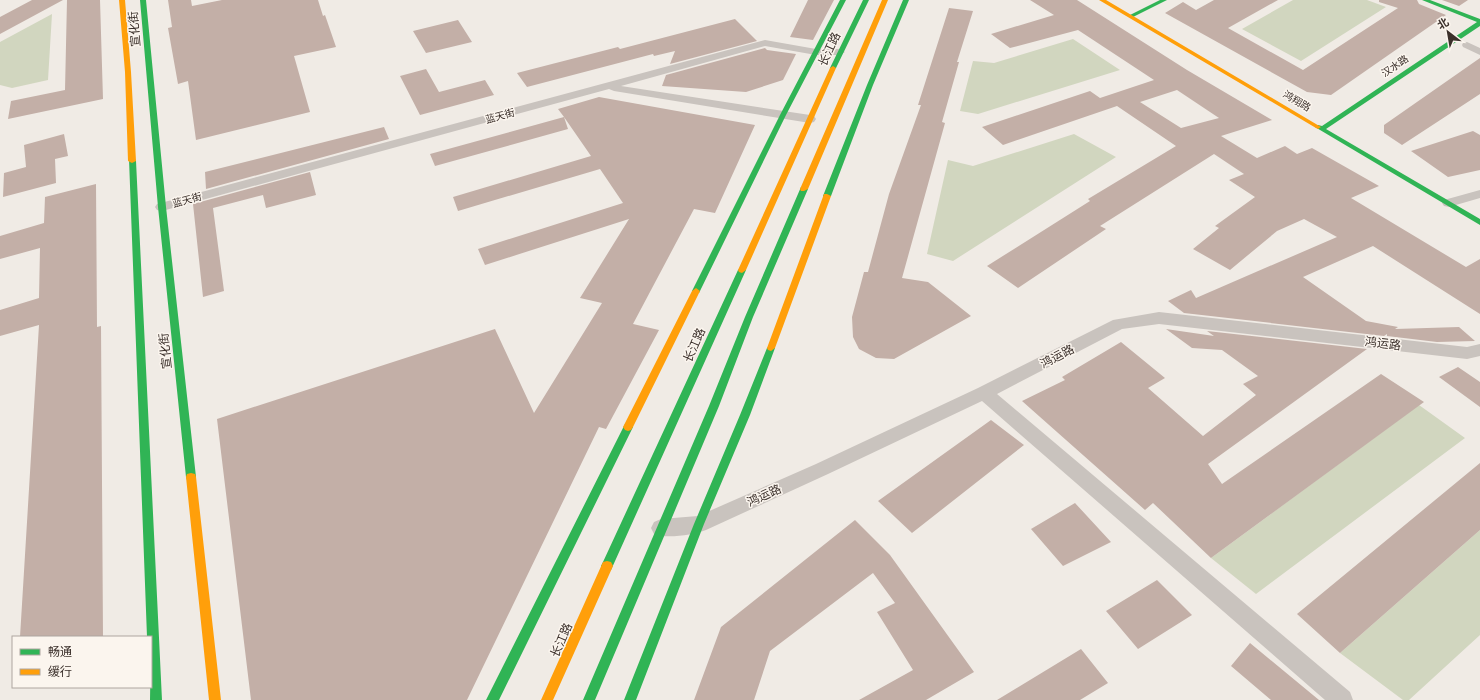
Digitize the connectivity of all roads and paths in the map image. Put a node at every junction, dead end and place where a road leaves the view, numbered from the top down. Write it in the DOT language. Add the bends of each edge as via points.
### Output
graph roads {
  1 [pos="122,0"];
  2 [pos="144,0"];
  3 [pos="843,0"];
  4 [pos="866,0"];
  5 [pos="885,0"];
  6 [pos="906,0"];
  7 [pos="1102,0"];
  8 [pos="1164,0"];
  9 [pos="1425,0"];
  10 [pos="1131,16"];
  11 [pos="1480,22"];
  12 [pos="1467,45"];
  13 [pos="816,52"];
  14 [pos="840,52"];
  15 [pos="1480,52"];
  16 [pos="608,87"];
  17 [pos="783,115"];
  18 [pos="810,119"];
  19 [pos="1322,128"];
  20 [pos="1480,194"];
  21 [pos="1448,204"];
  22 [pos="162,207"];
  23 [pos="1480,222"];
  24 [pos="1480,350"];
  25 [pos="984,393"];
  26 [pos="700,524"];
  27 [pos="661,528"];
  28 [pos="156,700"];
  29 [pos="215,700"];
  30 [pos="492,700"];
  31 [pos="546,700"];
  32 [pos="589,700"];
  33 [pos="630,700"];
  34 [pos="1342,700"];
  1 -- 28 [label="main road, 宣化街" via="128,72"];
  2 -- 22 [label="main road, 宣化街"];
  3 -- 13 [label="main road"];
  4 -- 14 [label="main road, 长江路"];
  5 -- 27 [label="main road"];
  6 -- 26 [label="main road" via="870,85 756,385"];
  7 -- 10 [label="main road, 鸿翔路"];
  8 -- 10 [label="main road"];
  9 -- 11 [label="main road"];
  10 -- 19 [label="main road, 鸿翔路"];
  11 -- 19 [label="main road, 汉水路"];
  12 -- 15 [label="street"];
  13 -- 14 [label="street, 蓝天街"];
  13 -- 16 [label="street, 蓝天街" via="765,43"];
  13 -- 17 [label="main road"];
  14 -- 18 [label="main road, 长江路"];
  16 -- 17 [label="street"];
  16 -- 22 [label="street, 蓝天街"];
  17 -- 18 [label="street"];
  17 -- 30 [label="main road"];
  18 -- 31 [label="main road, 长江路"];
  19 -- 21 [label="main road, 鸿翔路" via="1338,134"];
  20 -- 21 [label="street"];
  21 -- 23 [label="main road, 鸿翔路"];
  22 -- 29 [label="main road, 宣化街"];
  24 -- 25 [label="street, 鸿运路" via="1467,353 1159,318 1119,324"];
  25 -- 26 [label="street, 鸿运路"];
  25 -- 34 [label="street"];
  26 -- 27 [label="street, 鸿运路"];
  26 -- 33 [label="main road"];
  27 -- 32 [label="main road"];
}
